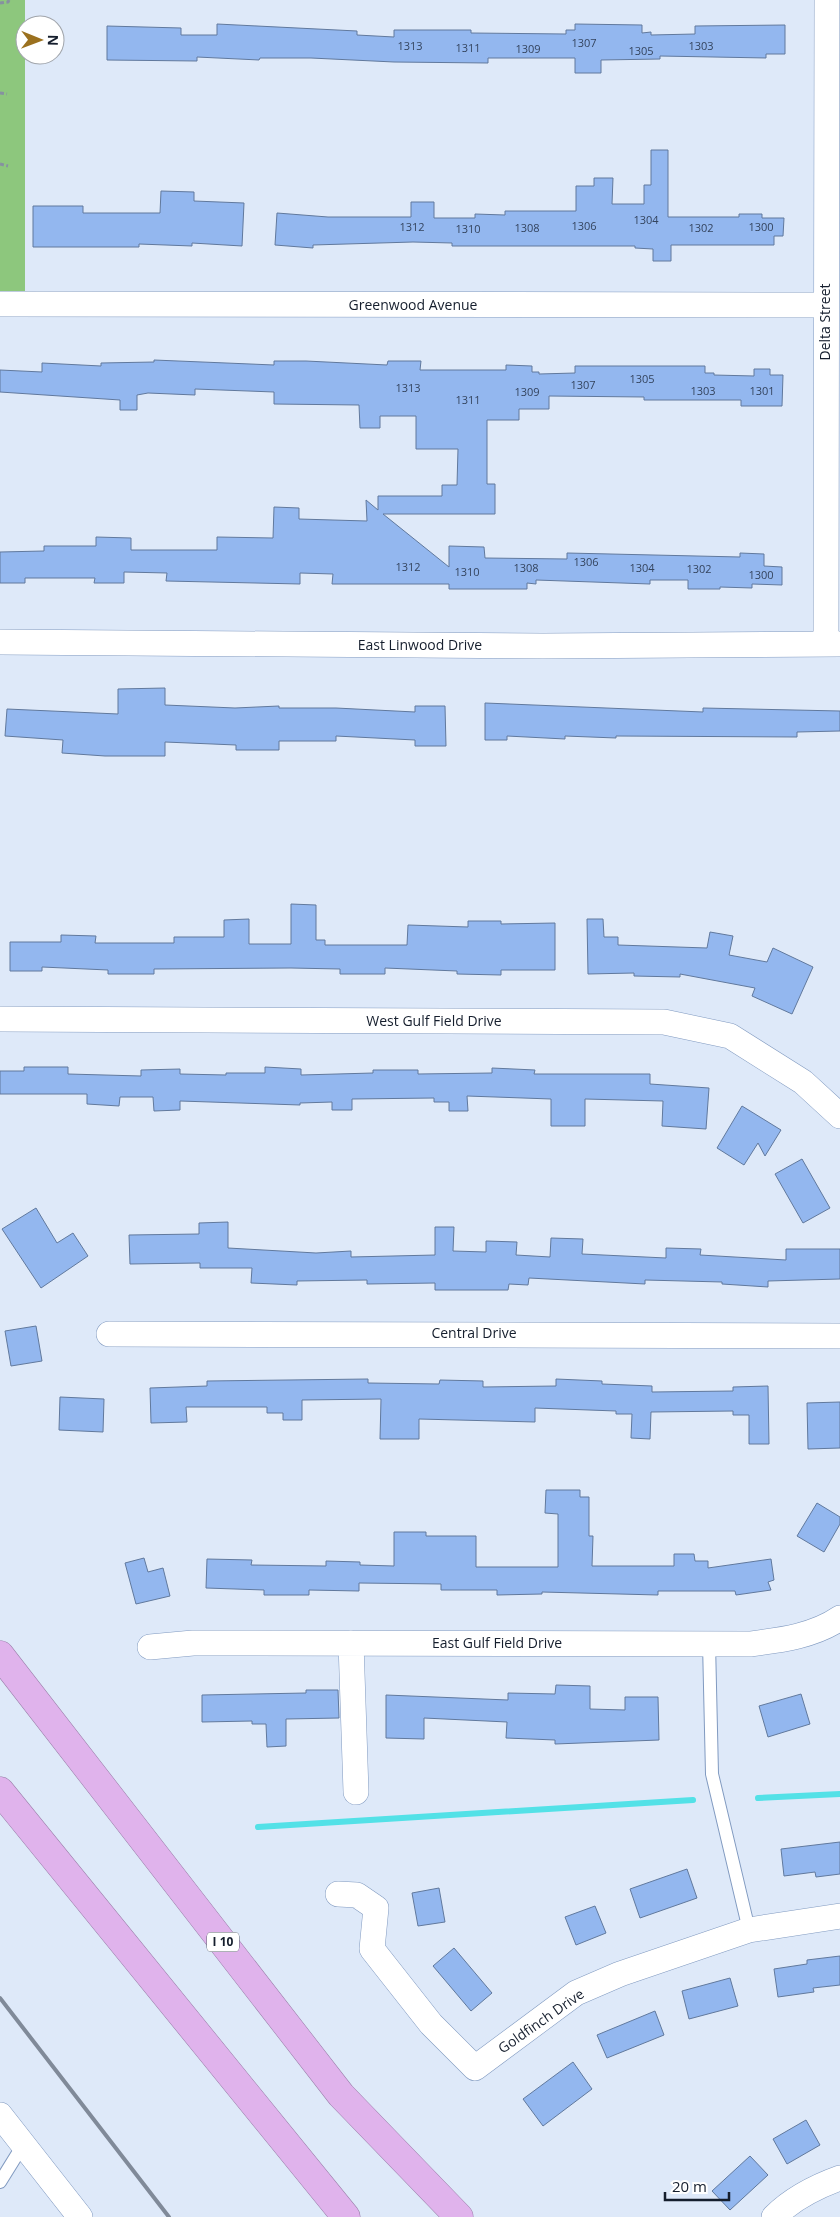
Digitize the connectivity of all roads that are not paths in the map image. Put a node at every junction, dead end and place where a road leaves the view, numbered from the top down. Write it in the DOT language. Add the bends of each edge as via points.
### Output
graph roads {
  1 [pos="827,0"];
  2 [pos="0,304"];
  3 [pos="825,305"];
  4 [pos="0,642"];
  5 [pos="833,644"];
  6 [pos="0,1020"];
  7 [pos="840,1116"];
  8 [pos="108,1334"];
  9 [pos="840,1336"];
  10 [pos="840,1618"];
  11 [pos="351,1643"];
  12 [pos="709,1644"];
  13 [pos="150,1647"];
  14 [pos="0,1655"];
  15 [pos="0,1791"];
  16 [pos="356,1792"];
  17 [pos="338,1894"];
  18 [pos="840,1916"];
  19 [pos="749,1930"];
  20 [pos="0,2115"];
  21 [pos="24,2145"];
  22 [pos="840,2178"];
  23 [pos="0,2182"];
  24 [pos="73,2214"];
  25 [pos="346,2217"];
  26 [pos="459,2217"];
  27 [pos="774,2217"];
  1 -- 3 [label="street, Delta Street"];
  2 -- 3 [label="street, Greenwood Avenue"];
  3 -- 5 [label="street, Delta Street"];
  4 -- 5 [label="street, East Linwood Drive" via="543,646"];
  6 -- 7 [label="street, West Gulf Field Drive" via="664,1022 730,1036 803,1082"];
  8 -- 9 [label="street, Central Drive"];
  10 -- 12 [label="street, East Gulf Field Drive" via="809,1633 782,1640"];
  11 -- 12 [label="street, East Gulf Field Drive"];
  11 -- 13 [label="street, East Gulf Field Drive" via="193,1643"];
  11 -- 16 [label="street"];
  12 -- 19 [label="lane" via="712,1774"];
  14 -- 26 [label="highway, I 10" via="341,2095"];
  15 -- 25 [label="highway"];
  17 -- 19 [label="street, Goldfinch Drive" via="357,1895 376,1908 372,1949 432,2024 475,2068 576,1993 620,1974"];
  18 -- 19 [label="street, Goldfinch Drive"];
  20 -- 21 [label="street"];
  21 -- 23 [label="lane"];
  21 -- 24 [label="street"];
  22 -- 27 [label="street" via="813,2188"];
}
